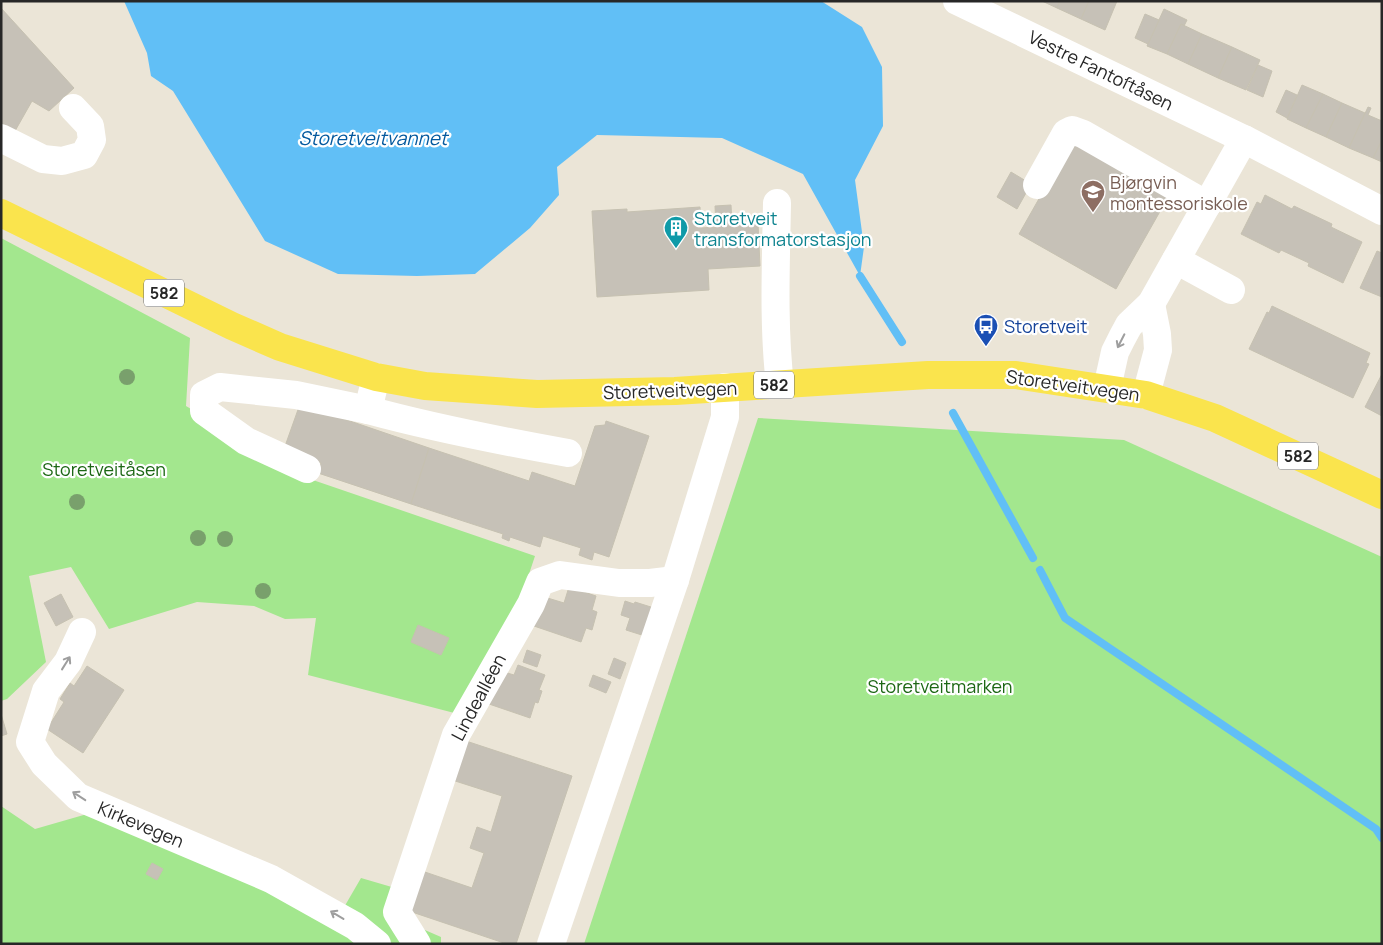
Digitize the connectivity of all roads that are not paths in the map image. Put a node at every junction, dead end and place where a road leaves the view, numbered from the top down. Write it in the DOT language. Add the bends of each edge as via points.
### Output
graph roads {
  1 [pos="958,1"];
  2 [pos="73,108"];
  3 [pos="1,138"];
  4 [pos="1244,139"];
  5 [pos="1038,185"];
  6 [pos="777,203"];
  7 [pos="1206,205"];
  8 [pos="1382,212"];
  9 [pos="1,213"];
  10 [pos="1176,260"];
  11 [pos="1231,290"];
  12 [pos="1151,304"];
  13 [pos="376,376"];
  14 [pos="780,385"];
  15 [pos="725,387"];
  16 [pos="1107,388"];
  17 [pos="1146,395"];
  18 [pos="368,410"];
  19 [pos="568,453"];
  20 [pos="308,469"];
  21 [pos="1382,495"];
  22 [pos="675,580"];
  23 [pos="82,632"];
  24 [pos="377,944"];
  25 [pos="417,944"];
  26 [pos="551,944"];
  1 -- 4 [label="street, Vestre Fantoftåsen"];
  2 -- 3 [label="street" via="90,126 92,140 84,155 62,161 43,159"];
  4 -- 7 [label="street"];
  4 -- 8 [label="street, Vestre Fantoftåsen"];
  5 -- 7 [label="street" via="1066,133 1072,130"];
  6 -- 14 [label="street" via="775,307"];
  7 -- 10 [label="street"];
  9 -- 13 [label="main road, Storetveitvegen / 582" via="240,330 280,347"];
  10 -- 11 [label="street"];
  10 -- 12 [label="street"];
  12 -- 16 [label="street, one-way" via="1129,325 1122,338 1115,352"];
  12 -- 17 [label="street" via="1158,350"];
  13 -- 15 [label="main road, Storetveitvegen / 582" via="425,386 537,394"];
  13 -- 18 [label="street"];
  14 -- 15 [label="main road, Storetveitvegen / 582"];
  14 -- 16 [label="main road, Storetveitvegen / 582" via="928,375 1016,375"];
  15 -- 22 [label="street" via="725,417"];
  16 -- 17 [label="main road, Storetveitvegen / 582"];
  17 -- 21 [label="main road, Storetveitvegen / 582" via="1215,418"];
  18 -- 19 [label="street" via="489,439"];
  18 -- 20 [label="street" via="296,395 220,387 204,395 204,411 246,441"];
  22 -- 25 [label="street, Lindealléen" via="619,582 560,575 540,582 531,604 456,735 397,912"];
  22 -- 26 [label="street"];
  24 -- 23 [label="street, Kirkevegen, one-way" via="355,926 271,879 78,797 44,764 30,742 36,717 46,691 68,662"];
}
